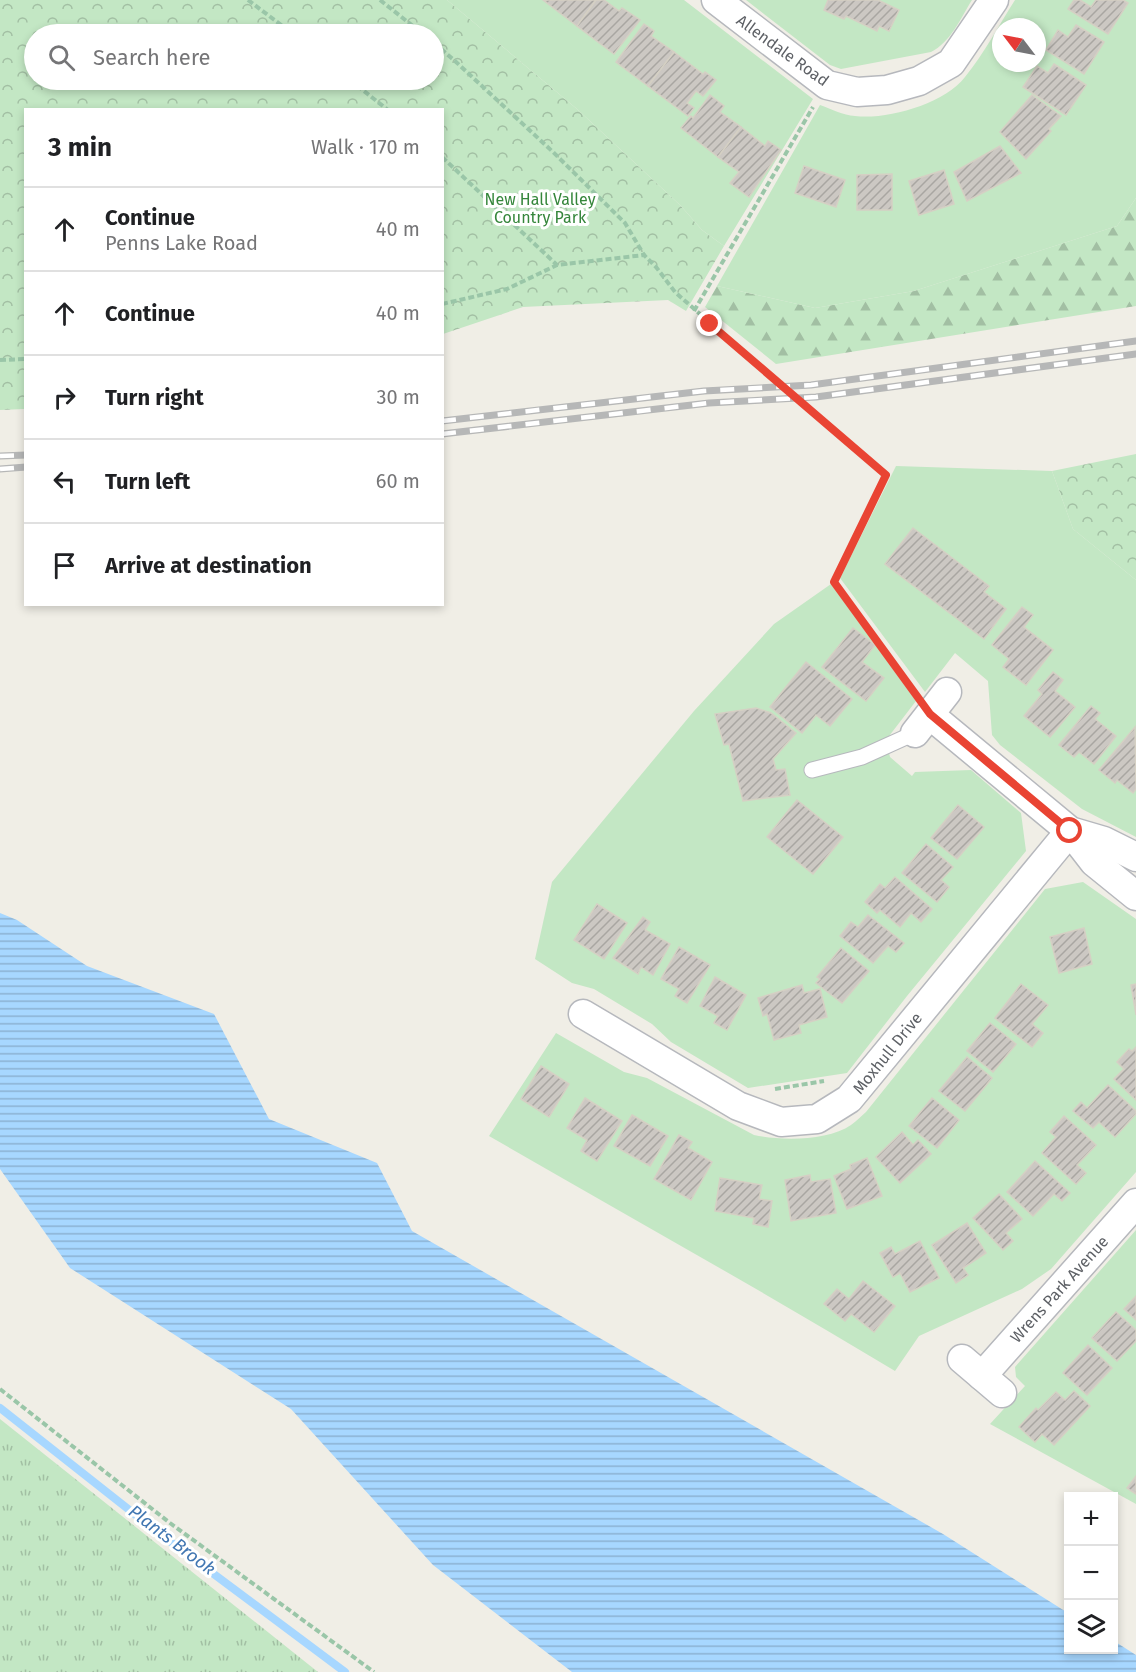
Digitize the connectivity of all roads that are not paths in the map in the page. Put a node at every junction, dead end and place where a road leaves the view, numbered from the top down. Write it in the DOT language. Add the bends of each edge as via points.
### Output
graph roads {
  1 [pos="716,0"];
  2 [pos="994,0"];
  3 [pos="947,692"];
  4 [pos="922,724"];
  5 [pos="812,770"];
  6 [pos="1070,831"];
  7 [pos="1136,857"];
  8 [pos="1136,896"];
  9 [pos="583,1014"];
  10 [pos="1136,1203"];
  11 [pos="982,1376"];
  1 -- 2 [label="street, Allendale Road" via="827,85 857,92 887,90 920,81 951,63"];
  3 -- 4 [label="street"];
  4 -- 5 [label="lane" via="862,757"];
  4 -- 6 [label="street"];
  6 -- 7 [label="street" via="1104,841"];
  6 -- 8 [label="street" via="1094,862"];
  6 -- 9 [label="street, Moxhull Drive" via="849,1099 817,1119 781,1122 738,1106"];
  10 -- 11 [label="street, Wrens Park Avenue"];
}
